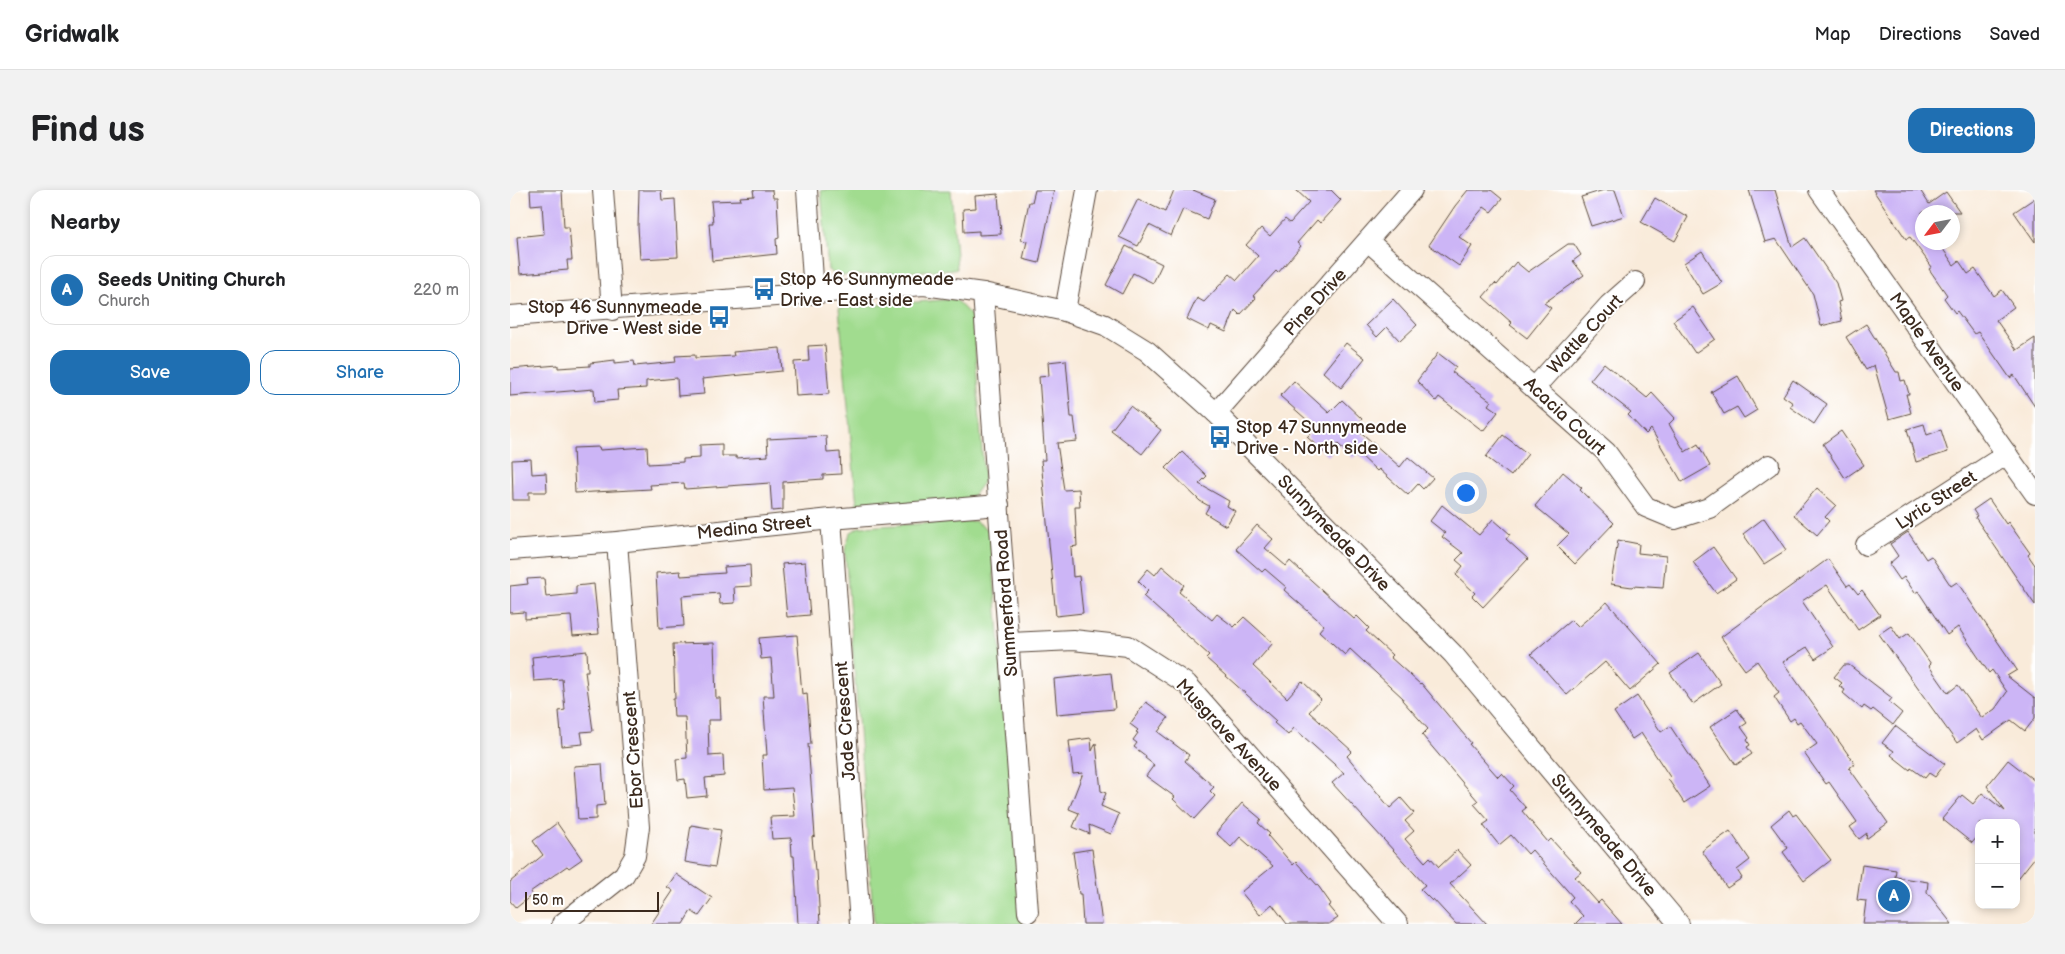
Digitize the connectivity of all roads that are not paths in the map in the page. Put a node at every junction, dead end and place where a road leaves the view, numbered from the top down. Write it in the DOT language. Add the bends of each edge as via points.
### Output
graph roads {
  1 [pos="603,190"];
  2 [pos="808,190"];
  3 [pos="1087,190"];
  4 [pos="1412,190"];
  5 [pos="1819,190"];
  6 [pos="1368,241"];
  7 [pos="1635,282"];
  8 [pos="982,293"];
  9 [pos="814,294"];
  10 [pos="612,310"];
  11 [pos="1065,311"];
  12 [pos="510,316"];
  13 [pos="1536,388"];
  14 [pos="1216,412"];
  15 [pos="2007,454"];
  16 [pos="1770,465"];
  17 [pos="2035,494"];
  18 [pos="999,505"];
  19 [pos="831,519"];
  20 [pos="617,542"];
  21 [pos="1866,545"];
  22 [pos="510,550"];
  23 [pos="1010,643"];
  24 [pos="1028,912"];
  25 [pos="1389,921"];
  26 [pos="562,924"];
  27 [pos="860,924"];
  28 [pos="1679,924"];
  1 -- 10 [label="street"];
  2 -- 9 [label="street"];
  3 -- 11 [label="street"];
  4 -- 6 [label="street, Pine Drive"];
  5 -- 15 [label="street, Maple Avenue"];
  6 -- 13 [label="street, Acacia Court"];
  6 -- 14 [label="street, Pine Drive"];
  7 -- 13 [label="street, Wattle Court" via="1609,305"];
  8 -- 9 [label="street, Sunnymeade Drive" via="924,285"];
  8 -- 11 [label="street, Sunnymeade Drive"];
  8 -- 18 [label="street, Summerford Road"];
  9 -- 10 [label="street, Sunnymeade Drive"];
  10 -- 12 [label="street, Sunnymeade Drive"];
  11 -- 14 [label="street, Sunnymeade Drive" via="1105,325 1147,351"];
  13 -- 16 [label="street, Acacia Court" via="1606,452 1646,507 1675,519 1709,508"];
  14 -- 28 [label="street, Sunnymeade Drive" via="1453,654"];
  15 -- 17 [label="street, Maple Avenue"];
  15 -- 21 [label="street, Lyric Street"];
  18 -- 19 [label="street, Medina Street"];
  18 -- 23 [label="street, Summerford Road"];
  19 -- 20 [label="street, Medina Street"];
  19 -- 27 [label="street, Jade Crescent"];
  20 -- 22 [label="street, Medina Street"];
  20 -- 26 [label="street, Ebor Crescent" via="639,827 636,856 624,875"];
  23 -- 24 [label="street, Summerford Road"];
  23 -- 25 [label="street, Musgrave Avenue" via="1073,640 1128,646 1187,684"];
}
